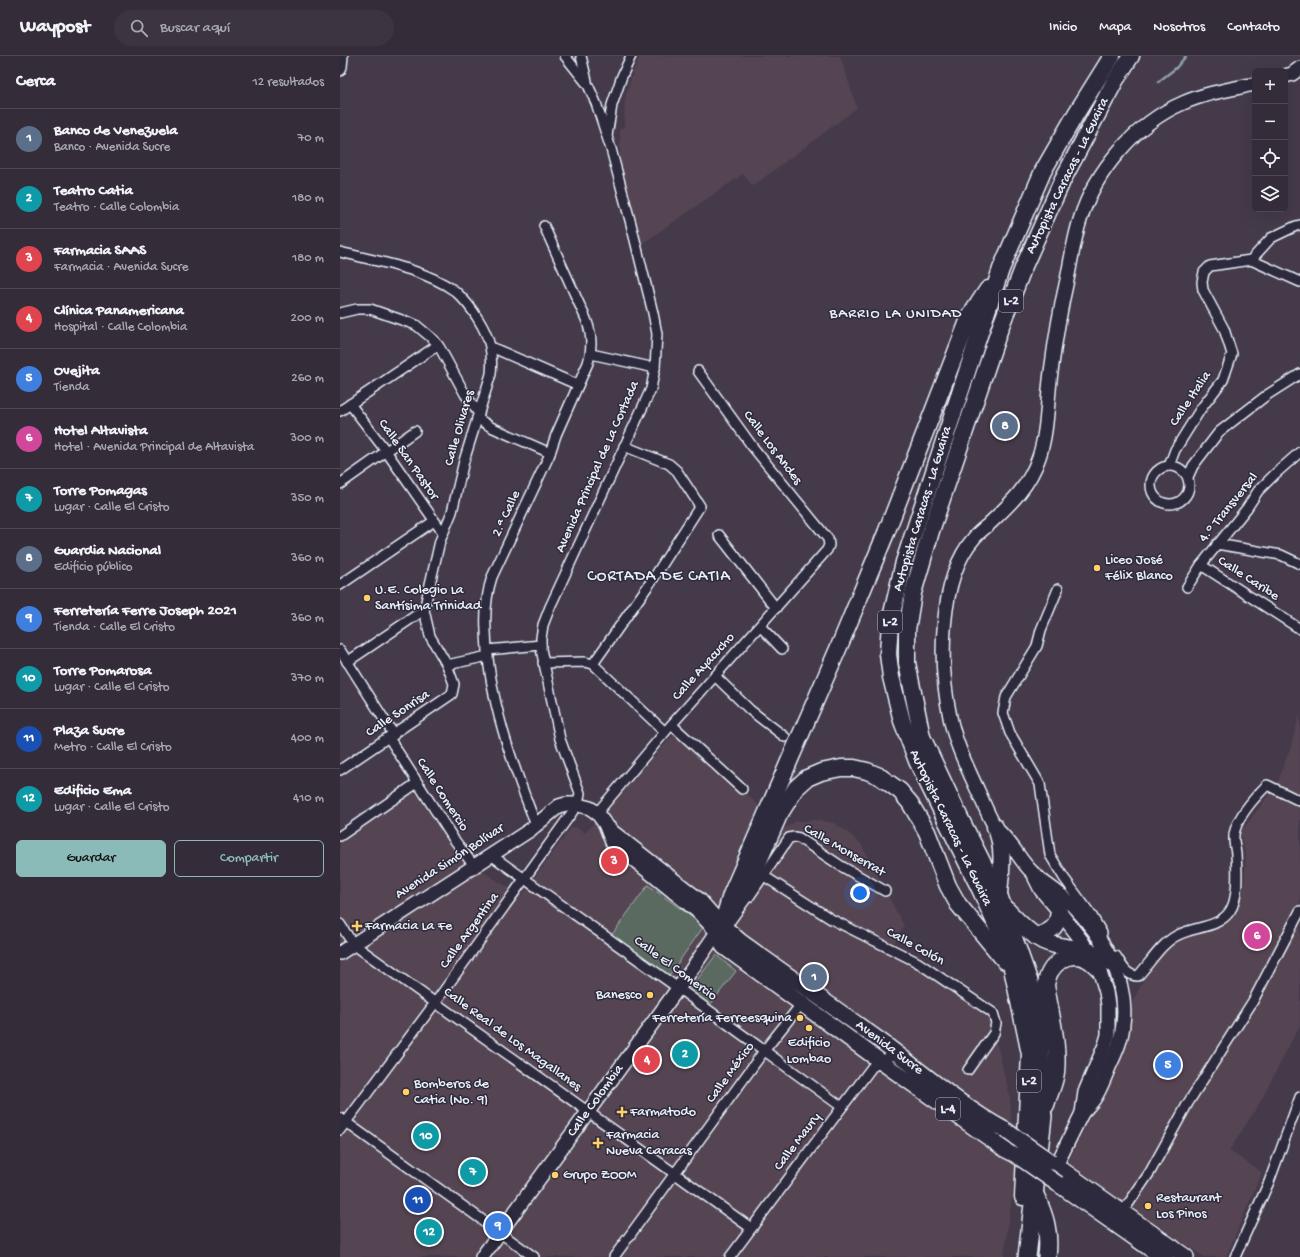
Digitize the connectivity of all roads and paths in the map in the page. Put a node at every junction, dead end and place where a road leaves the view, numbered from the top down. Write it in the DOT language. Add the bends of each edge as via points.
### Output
graph roads {
  1 [pos="343,56"];
  2 [pos="565,56"];
  3 [pos="581,56"];
  4 [pos="632,56"];
  5 [pos="1112,56"];
  6 [pos="1131,56"];
  7 [pos="1300,68"];
  8 [pos="340,71"];
  9 [pos="1288,75"];
  10 [pos="588,85"];
  11 [pos="1252,85"];
  12 [pos="607,137"];
  13 [pos="1300,225"];
  14 [pos="544,226"];
  15 [pos="340,252"];
  16 [pos="1250,260"];
  17 [pos="1000,269"];
  18 [pos="1300,282"];
  19 [pos="340,313"];
  20 [pos="438,345"];
  21 [pos="491,347"];
  22 [pos="591,354"];
  23 [pos="655,368"];
  24 [pos="698,371"];
  25 [pos="1300,374"];
  26 [pos="578,385"];
  27 [pos="350,404"];
  28 [pos="340,411"];
  29 [pos="478,416"];
  30 [pos="415,431"];
  31 [pos="624,446"];
  32 [pos="386,451"];
  33 [pos="1300,452"];
  34 [pos="550,453"];
  35 [pos="1169,466"];
  36 [pos="1188,477"];
  37 [pos="340,484"];
  38 [pos="434,521"];
  39 [pos="443,533"];
  40 [pos="719,535"];
  41 [pos="828,539"];
  42 [pos="1217,544"];
  43 [pos="1300,564"];
  44 [pos="1201,565"];
  45 [pos="340,585"];
  46 [pos="1187,587"];
  47 [pos="1058,589"];
  48 [pos="776,608"];
  49 [pos="424,610"];
  50 [pos="760,626"];
  51 [pos="1300,629"];
  52 [pos="541,645"];
  53 [pos="782,649"];
  54 [pos="340,650"];
  55 [pos="487,653"];
  56 [pos="347,662"];
  57 [pos="543,663"];
  58 [pos="593,664"];
  59 [pos="447,666"];
  60 [pos="715,676"];
  61 [pos="452,694"];
  62 [pos="668,728"];
  63 [pos="391,736"];
  64 [pos="785,737"];
  65 [pos="340,770"];
  66 [pos="417,783"];
  67 [pos="742,789"];
  68 [pos="1300,801"];
  69 [pos="578,804"];
  70 [pos="597,813"];
  71 [pos="536,825"];
  72 [pos="995,827"];
  73 [pos="340,836"];
  74 [pos="491,855"];
  75 [pos="474,866"];
  76 [pos="1034,874"];
  77 [pos="764,876"];
  78 [pos="524,879"];
  79 [pos="885,891"];
  80 [pos="1001,900"];
  81 [pos="1059,911"];
  82 [pos="1300,911"];
  83 [pos="340,924"];
  84 [pos="719,928"];
  85 [pos="1036,937"];
  86 [pos="353,944"];
  87 [pos="1089,951"];
  88 [pos="340,952"];
  89 [pos="1106,967"];
  90 [pos="1012,968"];
  91 [pos="678,988"];
  92 [pos="435,1003"];
  93 [pos="802,1003"];
  94 [pos="764,1051"];
  95 [pos="896,1053"];
  96 [pos="880,1061"];
  97 [pos="968,1070"];
  98 [pos="1300,1097"];
  99 [pos="842,1107"];
  100 [pos="588,1112"];
  101 [pos="1043,1116"];
  102 [pos="342,1124"];
  103 [pos="1053,1164"];
  104 [pos="675,1174"];
  105 [pos="1028,1195"];
  106 [pos="1119,1218"];
  107 [pos="751,1228"];
  108 [pos="500,1233"];
  109 [pos="1168,1255"];
  110 [pos="1047,1256"];
  111 [pos="482,1257"];
  112 [pos="534,1257"];
  113 [pos="614,1257"];
  114 [pos="730,1257"];
  115 [pos="1016,1257"];
  116 [pos="1028,1257"];
  117 [pos="1235,1257"];
  1 -- 8 [label="street"];
  2 -- 10 [label="street"];
  3 -- 10 [label="street"];
  4 -- 12 [label="street" via="612,105"];
  5 -- 17 [label="highway, Autopista Caracas - La Guaira / L-2" via="1076,112 1043,171"];
  6 -- 80 [label="highway, Autopista Caracas - La Guaira / L-2" via="1115,81 1063,180 1024,266 931,532 913,593 907,630 907,663 922,737"];
  7 -- 9 [label="main road"];
  10 -- 12 [label="street, Avenida Principal de La Cortada"];
  11 -- 72 [label="main road" via="1205,96 1166,112 1113,157 1093,188 1076,236 1064,292 1040,456 1022,491 974,538 954,575 944,624 943,661 950,717 958,745"];
  12 -- 23 [label="street, Avenida Principal de La Cortada" via="653,313 657,334"];
  13 -- 16 [label="street" via="1271,238"];
  14 -- 22 [label="street, 2.ª Calle" via="588,324"];
  15 -- 21 [label="street, Calle Olivares" via="408,269 446,285 472,310 484,328"];
  16 -- 18 [label="street"];
  16 -- 35 [label="street, Calle Italia" via="1210,266 1204,272 1202,290 1224,329 1232,354 1223,380 1175,450"];
  17 -- 84 [label="highway" via="970,316 886,533 730,896"];
  17 -- 90 [label="highway, Autopista Caracas - La Guaira / L-2" via="904,562 890,622 888,654 891,677 909,742 981,891"];
  19 -- 20 [label="street" via="357,309 380,312 416,325"];
  20 -- 27 [label="street"];
  20 -- 29 [label="street"];
  21 -- 26 [label="street"];
  21 -- 29 [label="street, Calle Olivares" via="491,374"];
  22 -- 23 [label="street"];
  22 -- 26 [label="street, 2.ª Calle"];
  23 -- 31 [label="street, Avenida Principal de La Cortada" via="651,389"];
  24 -- 41 [label="street, Calle Los Andes" via="752,446"];
  25 -- 36 [label="street" via="1267,395 1219,432 1193,466"];
  26 -- 34 [label="street, 2.ª Calle"];
  27 -- 28 [label="street"];
  27 -- 32 [label="street, Calle San Pastor"];
  29 -- 34 [label="street" via="491,427"];
  29 -- 39 [label="street, Calle Olivares" via="452,512"];
  30 -- 32 [label="street"];
  31 -- 52 [label="street, Avenida Principal de La Cortada" via="550,607 543,625"];
  31 -- 58 [label="street" via="669,464 677,471 700,506"];
  32 -- 37 [label="street"];
  32 -- 38 [label="street, Calle San Pastor"];
  33 -- 42 [label="street, 4.° Transversal" via="1258,491 1248,508"];
  34 -- 55 [label="street, 2.ª Calle" via="488,588"];
  35 -- 36 [label="street" via="1180,469"];
  35 -- 36 [label="street" via="1158,471 1152,482 1154,494 1162,502 1174,504 1181,501 1189,490"];
  38 -- 39 [label="street, Calle San Pastor"];
  38 -- 45 [label="street"];
  39 -- 49 [label="street, Calle Olivares"];
  40 -- 48 [label="street"];
  41 -- 48 [label="street, Calle Ayacucho" via="827,550"];
  42 -- 43 [label="street" via="1281,556"];
  42 -- 44 [label="street, 4.° Transversal"];
  44 -- 46 [label="street, 4.° Transversal"];
  44 -- 51 [label="street, Calle Caribe"];
  47 -- 68 [label="street" via="1037,646 1006,697 1003,713 1010,732 1040,784 1050,855 1130,975 1138,976 1163,946 1176,936 1208,926 1222,919 1230,910 1236,897 1236,854 1233,838 1235,830 1239,820 1267,785"];
  48 -- 50 [label="street, Calle Ayacucho"];
  49 -- 56 [label="street"];
  49 -- 59 [label="street, Calle Olivares" via="430,636"];
  50 -- 53 [label="street"];
  50 -- 60 [label="street, Calle Ayacucho"];
  52 -- 55 [label="street"];
  52 -- 57 [label="street, Avenida Principal de La Cortada"];
  54 -- 56 [label="street, Calle Comercio"];
  55 -- 59 [label="street"];
  55 -- 71 [label="street, 2.ª Calle" via="501,726"];
  56 -- 63 [label="street, Calle Comercio"];
  57 -- 58 [label="street"];
  57 -- 69 [label="street, Avenida Principal de La Cortada" via="560,739 580,794"];
  58 -- 62 [label="street"];
  59 -- 61 [label="street, Calle Olivares" via="454,684"];
  60 -- 62 [label="street, Calle Ayacucho"];
  60 -- 64 [label="street" via="750,710"];
  61 -- 63 [label="street, Calle Sonrisa"];
  62 -- 67 [label="street"];
  62 -- 70 [label="street, Calle Ayacucho"];
  63 -- 65 [label="street, Calle Sonrisa"];
  63 -- 66 [label="street, Calle Comercio"];
  66 -- 73 [label="street"];
  66 -- 75 [label="street, Calle Comercio"];
  69 -- 70 [label="main road, Avenida Sucre / L-4"];
  69 -- 71 [label="main road, Avenida Simón Bolívar" via="559,806"];
  69 -- 78 [label="street, Calle Argentina"];
  70 -- 84 [label="main road, Avenida Sucre / L-4" via="605,824 700,900"];
  71 -- 74 [label="main road, Avenida Simón Bolívar"];
  72 -- 76 [label="main road"];
  72 -- 80 [label="highway" via="999,836"];
  74 -- 75 [label="main road, Avenida Simón Bolívar"];
  74 -- 78 [label="street, Calle El Comercio"];
  75 -- 86 [label="main road, Avenida Simón Bolívar"];
  76 -- 81 [label="main road" via="1041,890"];
  76 -- 89 [label="main road" via="1083,916 1100,940"];
  77 -- 79 [label="street, Calle Monserrat" via="789,838 794,837"];
  77 -- 84 [label="street" via="737,915"];
  77 -- 97 [label="street, Calle Colón" via="831,919 917,962 993,1013 996,1023 994,1033"];
  78 -- 91 [label="street, Calle El Comercio"];
  78 -- 92 [label="street, Calle Argentina"];
  80 -- 85 [label="highway" via="1022,926"];
  80 -- 101 [label="highway, Autopista Caracas - La Guaira / L-2" via="1030,983 1036,1010 1040,1033"];
  81 -- 85 [label="highway" via="1053,929"];
  81 -- 87 [label="main road"];
  82 -- 106 [label="street" via="1253,1001 1188,1103 1150,1172"];
  83 -- 86 [label="street, Calle Real de Los Magallanes"];
  84 -- 90 [label="highway" via="743,897 779,815 796,788 807,778 821,772 854,768 879,776 900,791 910,803 927,832 948,886 958,904"];
  84 -- 91 [label="main road, Calle Colombia"];
  84 -- 93 [label="main road, Avenida Sucre / L-4" via="724,947"];
  84 -- 95 [label="main road, Avenida Sucre / L-4"];
  85 -- 87 [label="highway" via="1054,945"];
  86 -- 88 [label="main road, Avenida Simón Bolívar"];
  86 -- 92 [label="street, Calle Real de Los Magallanes"];
  87 -- 89 [label="highway" via="1096,954"];
  89 -- 101 [label="highway" via="1086,958 1071,957 1065,958 1050,970 1047,993 1054,1032 1056,1073"];
  89 -- 103 [label="main road" via="1121,984 1124,1017 1122,1033 1095,1098 1082,1112"];
  90 -- 105 [label="highway, Autopista Caracas - La Guaira / L-2" via="1030,1054"];
  91 -- 94 [label="street, Calle El Comercio"];
  91 -- 100 [label="main road, Calle Colombia"];
  92 -- 100 [label="street, Calle Real de Los Magallanes"];
  92 -- 102 [label="street, Calle Argentina"];
  93 -- 94 [label="street, Calle México"];
  93 -- 96 [label="main road, Avenida Sucre / L-4"];
  94 -- 99 [label="street, Calle El Comercio"];
  94 -- 104 [label="street, Calle México"];
  95 -- 96 [label="street, Calle Maury"];
  95 -- 103 [label="main road, Avenida Sucre / L-4, bridge"];
  96 -- 99 [label="street, Calle Maury" via="872,1067"];
  96 -- 106 [label="main road, Avenida Sucre / L-4, bridge" via="1006,1150 1058,1184"];
  98 -- 117 [label="street" via="1269,1182"];
  99 -- 107 [label="street, Calle Maury"];
  100 -- 104 [label="street, Calle Real de Los Magallanes"];
  100 -- 108 [label="main road, Calle Colombia"];
  101 -- 105 [label="highway, Autopista Caracas - La Guaira / L-2"];
  102 -- 108 [label="street"];
  103 -- 106 [label="main road, Avenida Sucre / L-4"];
  104 -- 107 [label="street, Calle Real de Los Magallanes"];
  104 -- 113 [label="street, Calle México"];
  105 -- 110 [label="highway, Autopista Caracas - La Guaira / L-2" via="1044,1216 1047,1229"];
  105 -- 115 [label="highway, Autopista Caracas - La Guaira / L-2"];
  105 -- 116 [label="highway, Autopista Caracas - La Guaira / L-2"];
  106 -- 109 [label="main road, Avenida Sucre / L-4"];
  107 -- 114 [label="street, Calle Maury"];
  108 -- 111 [label="main road, Calle Colombia"];
  108 -- 112 [label="street"];
}
